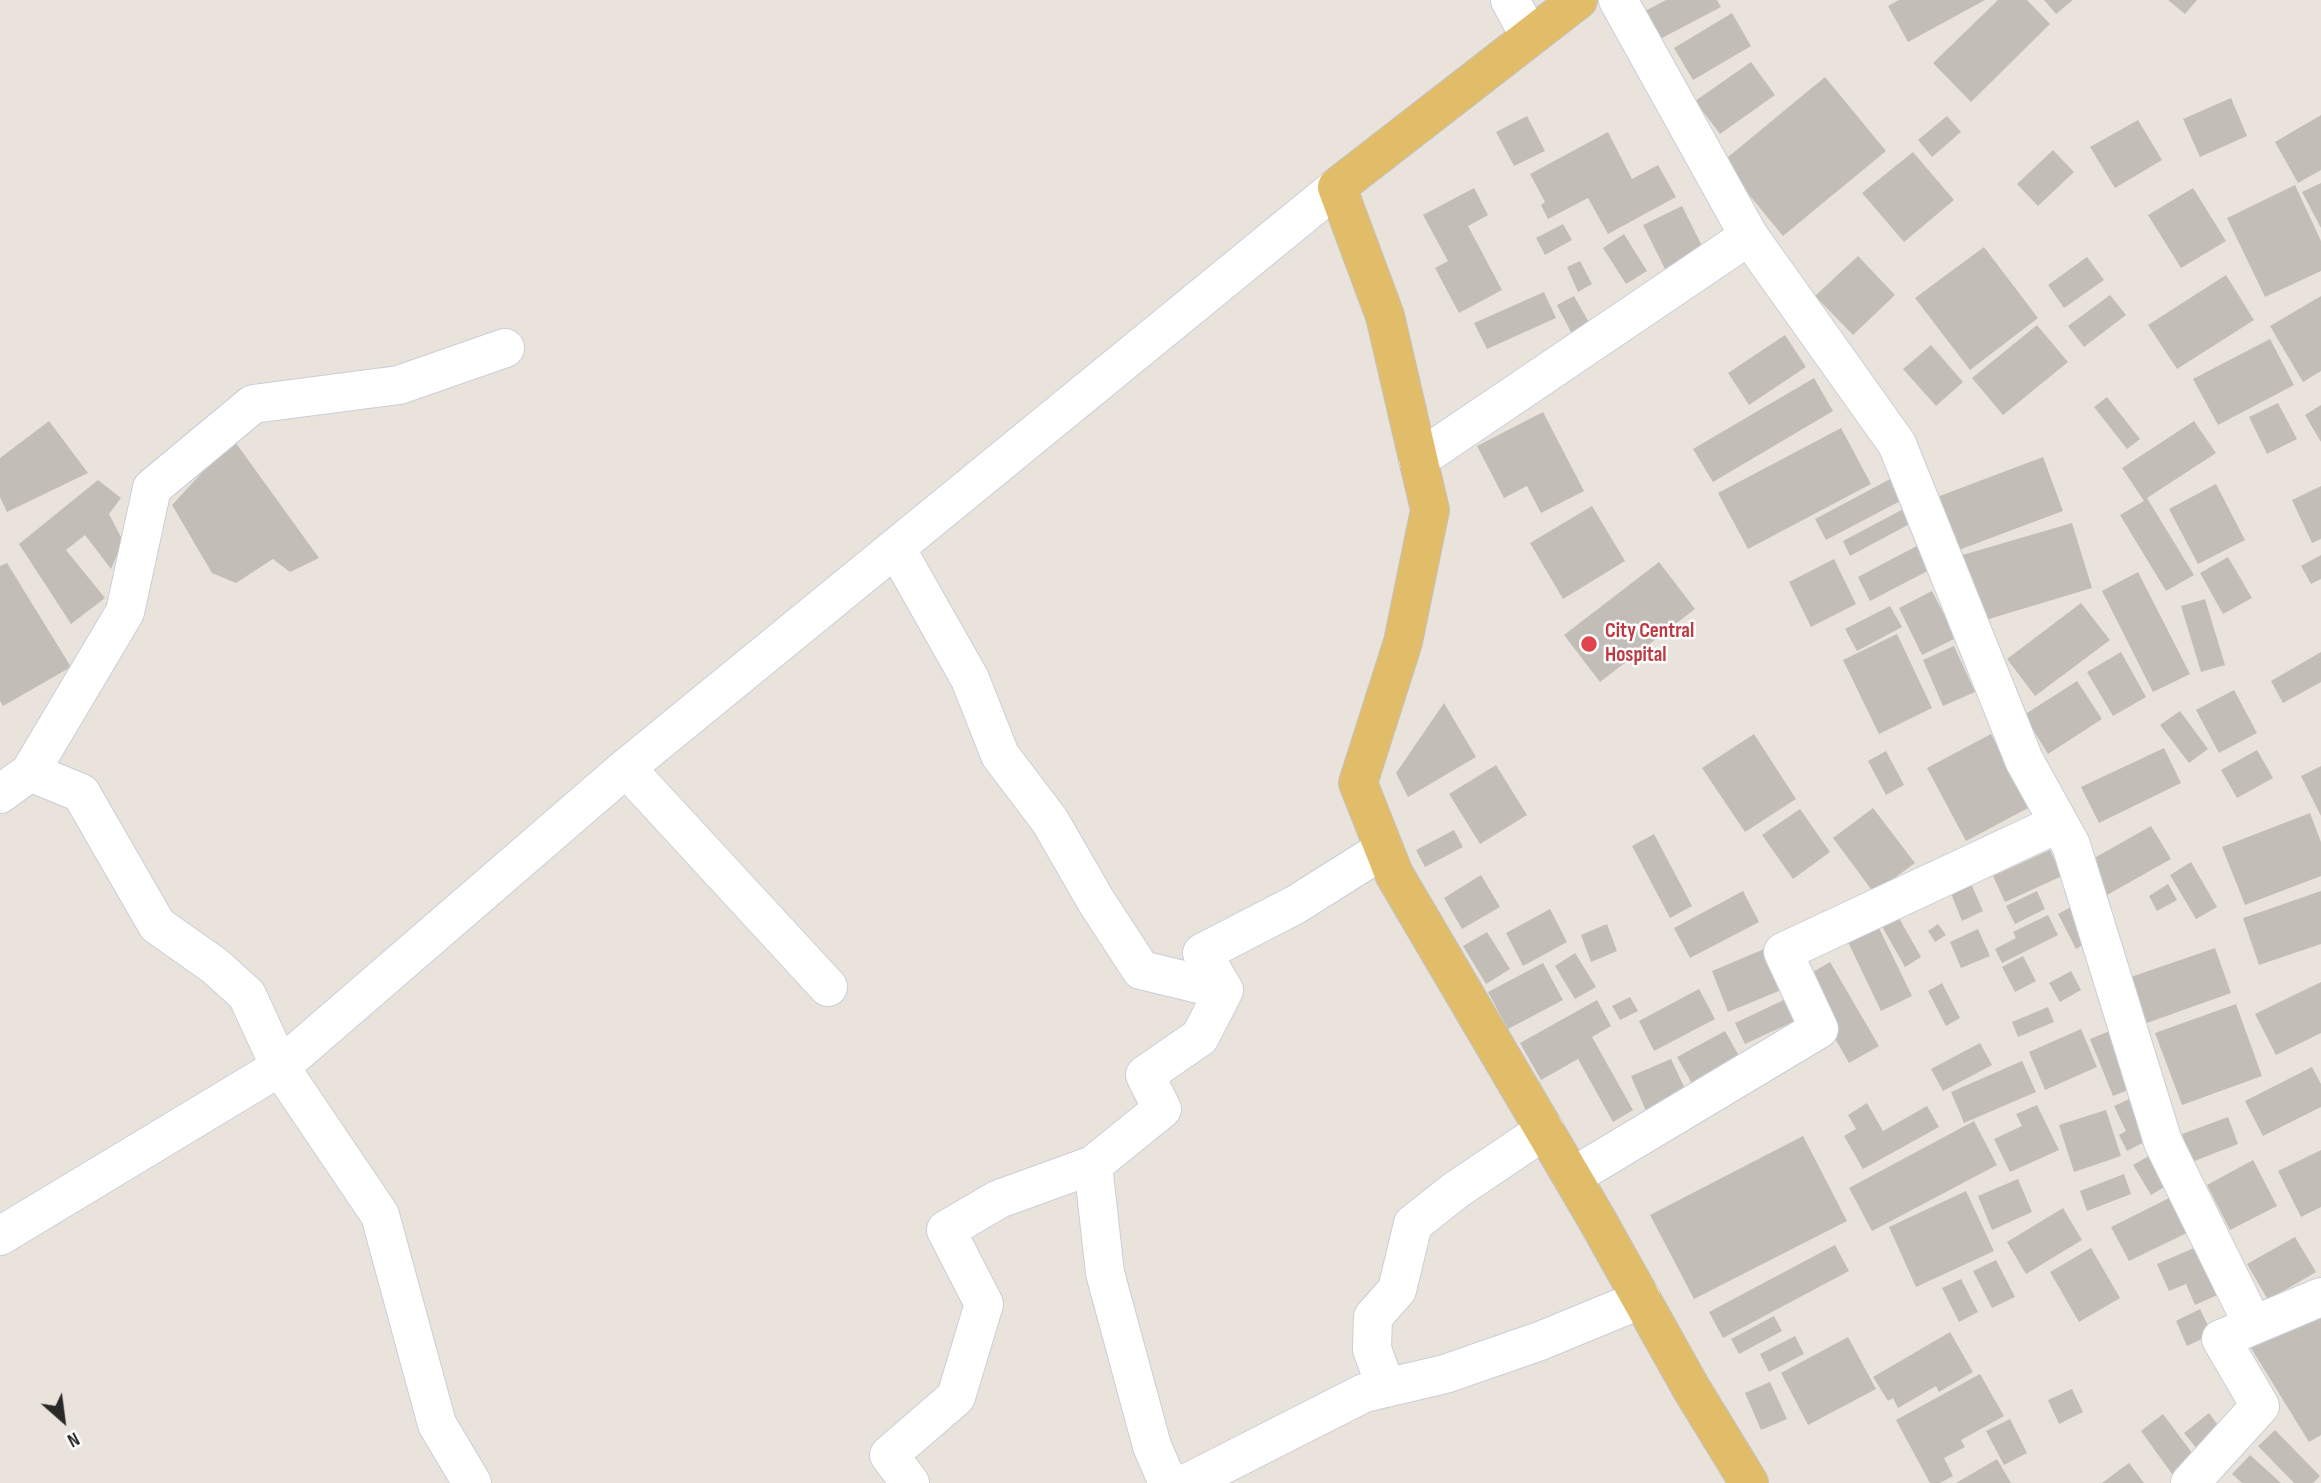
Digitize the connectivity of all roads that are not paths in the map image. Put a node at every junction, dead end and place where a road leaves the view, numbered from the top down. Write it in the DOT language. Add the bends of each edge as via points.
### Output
graph roads {
  1 [pos="1510,0"];
  2 [pos="1578,0"];
  3 [pos="1618,0"];
  4 [pos="1530,37"];
  5 [pos="1337,187"];
  6 [pos="1749,236"];
  7 [pos="505,348"];
  8 [pos="1418,460"];
  9 [pos="895,548"];
  10 [pos="625,768"];
  11 [pos="30,772"];
  12 [pos="0,794"];
  13 [pos="2059,823"];
  14 [pos="1384,849"];
  15 [pos="828,987"];
  16 [pos="1224,990"];
  17 [pos="280,1067"];
  18 [pos="1545,1130"];
  19 [pos="1093,1165"];
  20 [pos="1572,1177"];
  21 [pos="0,1236"];
  22 [pos="2321,1297"];
  23 [pos="1642,1299"];
  24 [pos="2253,1325"];
  25 [pos="1386,1388"];
  26 [pos="472,1483"];
  27 [pos="910,1483"];
  28 [pos="1168,1483"];
  29 [pos="1187,1483"];
  30 [pos="1749,1483"];
  31 [pos="2190,1483"];
  1 -- 4 [label="street"];
  2 -- 4 [label="main road"];
  3 -- 6 [label="street"];
  4 -- 5 [label="main road"];
  5 -- 8 [label="main road" via="1385,316"];
  5 -- 9 [label="street"];
  6 -- 8 [label="street"];
  6 -- 13 [label="street" via="1897,444 2024,760"];
  7 -- 11 [label="street" via="398,385 253,404 152,488 125,612"];
  8 -- 14 [label="main road" via="1430,510 1403,642 1358,783"];
  9 -- 10 [label="street"];
  9 -- 16 [label="street" via="970,679 1000,755 1050,821 1141,970"];
  10 -- 15 [label="street"];
  10 -- 17 [label="street"];
  11 -- 12 [label="street"];
  11 -- 17 [label="street" via="81,793 157,925 247,995"];
  13 -- 20 [label="street" via="1783,952 1819,1030"];
  13 -- 24 [label="street" via="2071,845 2163,1142"];
  14 -- 16 [label="street" via="1295,905 1202,953"];
  14 -- 18 [label="main road" via="1394,874"];
  16 -- 19 [label="street" via="1200,1037 1145,1074 1162,1110"];
  17 -- 21 [label="street"];
  17 -- 26 [label="street" via="380,1215 437,1424"];
  18 -- 20 [label="main road"];
  18 -- 25 [label="street" via="1413,1224 1396,1290 1373,1317 1372,1349"];
  19 -- 27 [label="street" via="999,1199 946,1230 984,1304 956,1397 889,1455"];
  19 -- 28 [label="street" via="1105,1273 1152,1446"];
  20 -- 23 [label="main road"];
  22 -- 24 [label="street"];
  23 -- 25 [label="street" via="1540,1341 1445,1374"];
  23 -- 30 [label="main road"];
  24 -- 31 [label="street" via="2221,1339 2260,1406"];
  25 -- 29 [label="street" via="1364,1393"];
}
